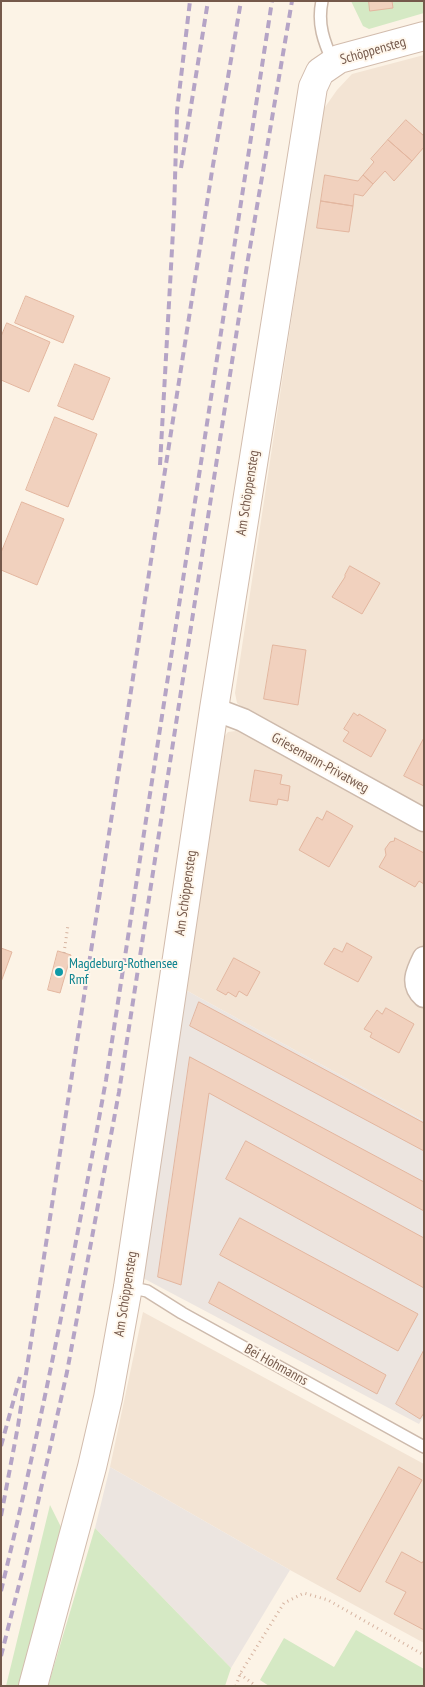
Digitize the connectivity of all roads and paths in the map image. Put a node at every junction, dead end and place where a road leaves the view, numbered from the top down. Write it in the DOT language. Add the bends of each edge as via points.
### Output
graph roads {
  1 [pos="322,1"];
  2 [pos="424,36"];
  3 [pos="333,62"];
  4 [pos="311,95"];
  5 [pos="214,709"];
  6 [pos="424,820"];
  7 [pos="68,925"];
  8 [pos="64,953"];
  9 [pos="424,958"];
  10 [pos="424,996"];
  11 [pos="128,1287"];
  12 [pos="424,1447"];
  13 [pos="424,1655"];
  14 [pos="240,1674"];
  15 [pos="33,1686"];
  16 [pos="236,1686"];
  17 [pos="256,1686"];
  1 -- 3 [label="lane" via="320,26"];
  2 -- 3 [label="street, Schöppensteg"];
  3 -- 4 [label="street, Schöppensteg" via="320,72"];
  4 -- 5 [label="street, Am Schöppensteg"];
  5 -- 6 [label="street, Griesemann-Privatweg" via="243,720"];
  5 -- 11 [label="street, Am Schöppensteg"];
  7 -- 8 [label="path"];
  9 -- 10 [label="street" via="415,980"];
  11 -- 12 [label="lane, Bei Hohmanns" via="147,1291"];
  11 -- 15 [label="street, Am Schöppensteg" via="106,1407"];
  13 -- 14 [label="path" via="328,1600 304,1593 284,1603"];
  14 -- 16 [label="path"];
  14 -- 17 [label="path"];
}
